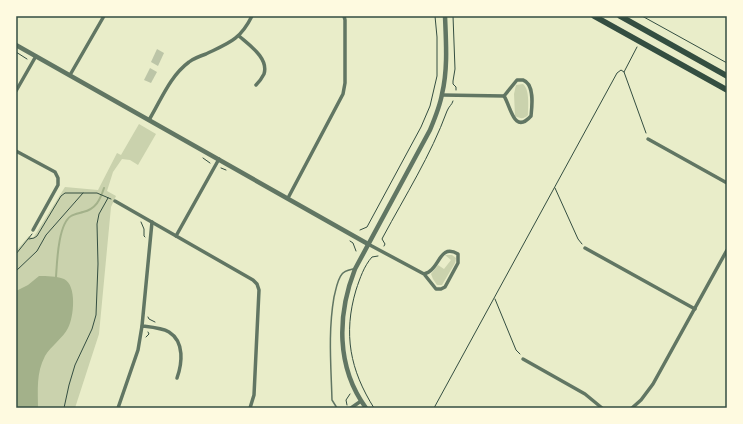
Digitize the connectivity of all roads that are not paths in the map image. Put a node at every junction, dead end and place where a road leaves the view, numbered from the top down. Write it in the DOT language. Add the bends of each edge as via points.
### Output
graph roads {
  1 [pos="104,16"];
  2 [pos="252,16"];
  3 [pos="344,16"];
  4 [pos="444,16"];
  5 [pos="594,16"];
  6 [pos="620,16"];
  7 [pos="239,36"];
  8 [pos="16,45"];
  9 [pos="36,56"];
  10 [pos="70,75"];
  11 [pos="727,76"];
  12 [pos="256,85"];
  13 [pos="727,90"];
  14 [pos="16,91"];
  15 [pos="442,95"];
  16 [pos="504,96"];
  17 [pos="149,120"];
  18 [pos="648,138"];
  19 [pos="16,151"];
  20 [pos="219,159"];
  21 [pos="727,183"];
  22 [pos="288,198"];
  23 [pos="115,201"];
  24 [pos="152,222"];
  25 [pos="33,230"];
  26 [pos="176,236"];
  27 [pos="368,244"];
  28 [pos="585,248"];
  29 [pos="727,250"];
  30 [pos="355,269"];
  31 [pos="424,274"];
  32 [pos="695,309"];
  33 [pos="142,326"];
  34 [pos="523,359"];
  35 [pos="177,378"];
  36 [pos="361,401"];
  37 [pos="118,408"];
  38 [pos="250,408"];
  39 [pos="337,408"];
  40 [pos="351,408"];
  41 [pos="366,408"];
  42 [pos="602,408"];
  43 [pos="632,408"];
  1 -- 10 [label="street"];
  2 -- 7 [label="street"];
  3 -- 22 [label="street" via="343,94"];
  4 -- 15 [label="street" via="445,78"];
  5 -- 13 [label="main road"];
  6 -- 11 [label="main road"];
  7 -- 12 [label="street" via="260,56 264,65 264,74"];
  7 -- 17 [label="street" via="228,44 190,60 178,71"];
  8 -- 9 [label="street"];
  9 -- 10 [label="street"];
  9 -- 14 [label="street"];
  10 -- 17 [label="street"];
  15 -- 16 [label="street"];
  15 -- 27 [label="street" via="430,130"];
  16 -- 16 [label="street" via="517,80 524,80 531,89 531,116 526,121 516,121"];
  17 -- 20 [label="street"];
  18 -- 21 [label="street"];
  19 -- 25 [label="street" via="54,172 58,178 58,185"];
  20 -- 22 [label="street"];
  20 -- 26 [label="street"];
  22 -- 27 [label="street"];
  23 -- 24 [label="street"];
  24 -- 26 [label="street"];
  24 -- 33 [label="street"];
  26 -- 38 [label="street" via="257,284 259,290 254,395"];
  27 -- 30 [label="street"];
  27 -- 31 [label="street"];
  28 -- 32 [label="street"];
  29 -- 32 [label="street"];
  30 -- 36 [label="street" via="344,305 342,338 345,361"];
  30 -- 39 [label="lane" via="341,275 336,286 331,314 332,400"];
  31 -- 31 [label="street" via="449,251 458,254 458,263 445,287 436,289"];
  32 -- 43 [label="street" via="653,384"];
  33 -- 35 [label="street" via="169,332 174,337 181,354"];
  33 -- 37 [label="street" via="138,350"];
  34 -- 42 [label="street" via="585,394"];
  36 -- 40 [label="street"];
  36 -- 41 [label="street"];
}
